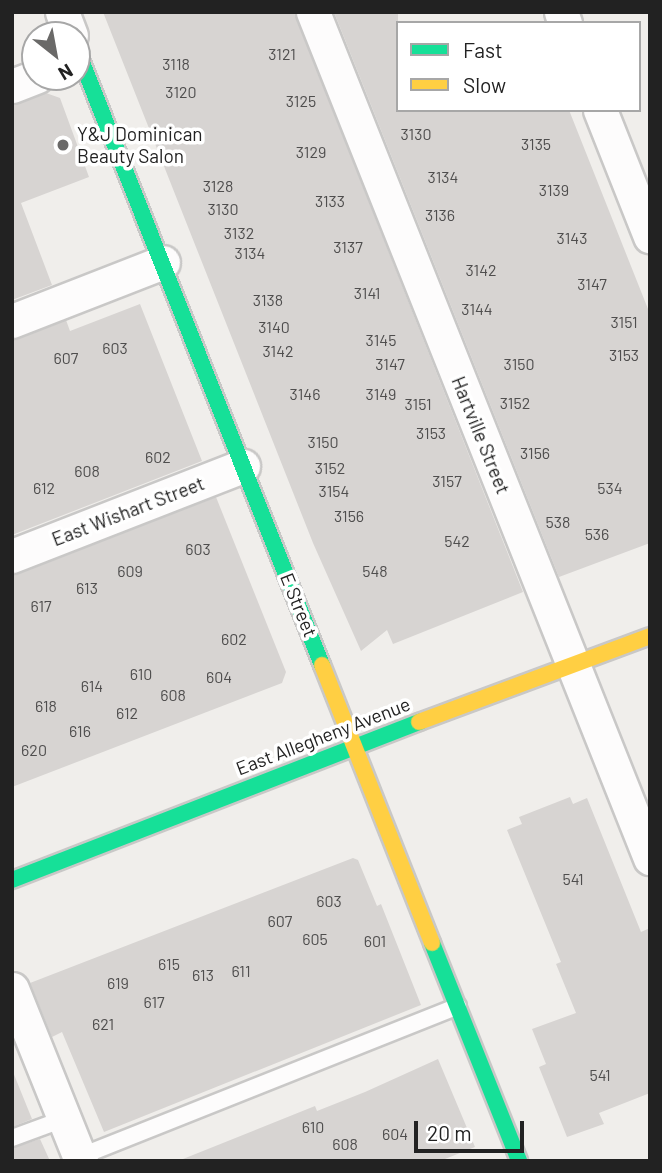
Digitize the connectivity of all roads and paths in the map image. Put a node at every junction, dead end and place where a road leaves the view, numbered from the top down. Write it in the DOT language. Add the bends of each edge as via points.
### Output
graph roads {
  1 [pos="313,12"];
  2 [pos="91,87"];
  3 [pos="601,112"];
  4 [pos="650,236"];
  5 [pos="163,262"];
  6 [pos="12,321"];
  7 [pos="243,466"];
  8 [pos="12,556"];
  9 [pos="650,636"];
  10 [pos="573,667"];
  11 [pos="355,745"];
  12 [pos="650,858"];
  13 [pos="12,880"];
  14 [pos="12,989"];
  15 [pos="458,1006"];
  16 [pos="64,1119"];
  17 [pos="12,1138"];
  18 [pos="80,1159"];
  19 [pos="519,1161"];
  1 -- 10 [label="street, Hartville Street"];
  2 -- 5 [label="street, E Street"];
  3 -- 4 [label="street"];
  5 -- 6 [label="street"];
  5 -- 7 [label="street, E Street"];
  7 -- 8 [label="street, East Wishart Street"];
  7 -- 11 [label="street, E Street"];
  9 -- 10 [label="street, East Allegheny Avenue"];
  10 -- 11 [label="street, East Allegheny Avenue"];
  10 -- 12 [label="street, Hartville Street"];
  11 -- 13 [label="street, East Allegheny Avenue"];
  11 -- 15 [label="street, E Street"];
  14 -- 16 [label="street"];
  15 -- 18 [label="lane"];
  15 -- 19 [label="street, E Street"];
  16 -- 17 [label="lane"];
  16 -- 18 [label="street"];
}
